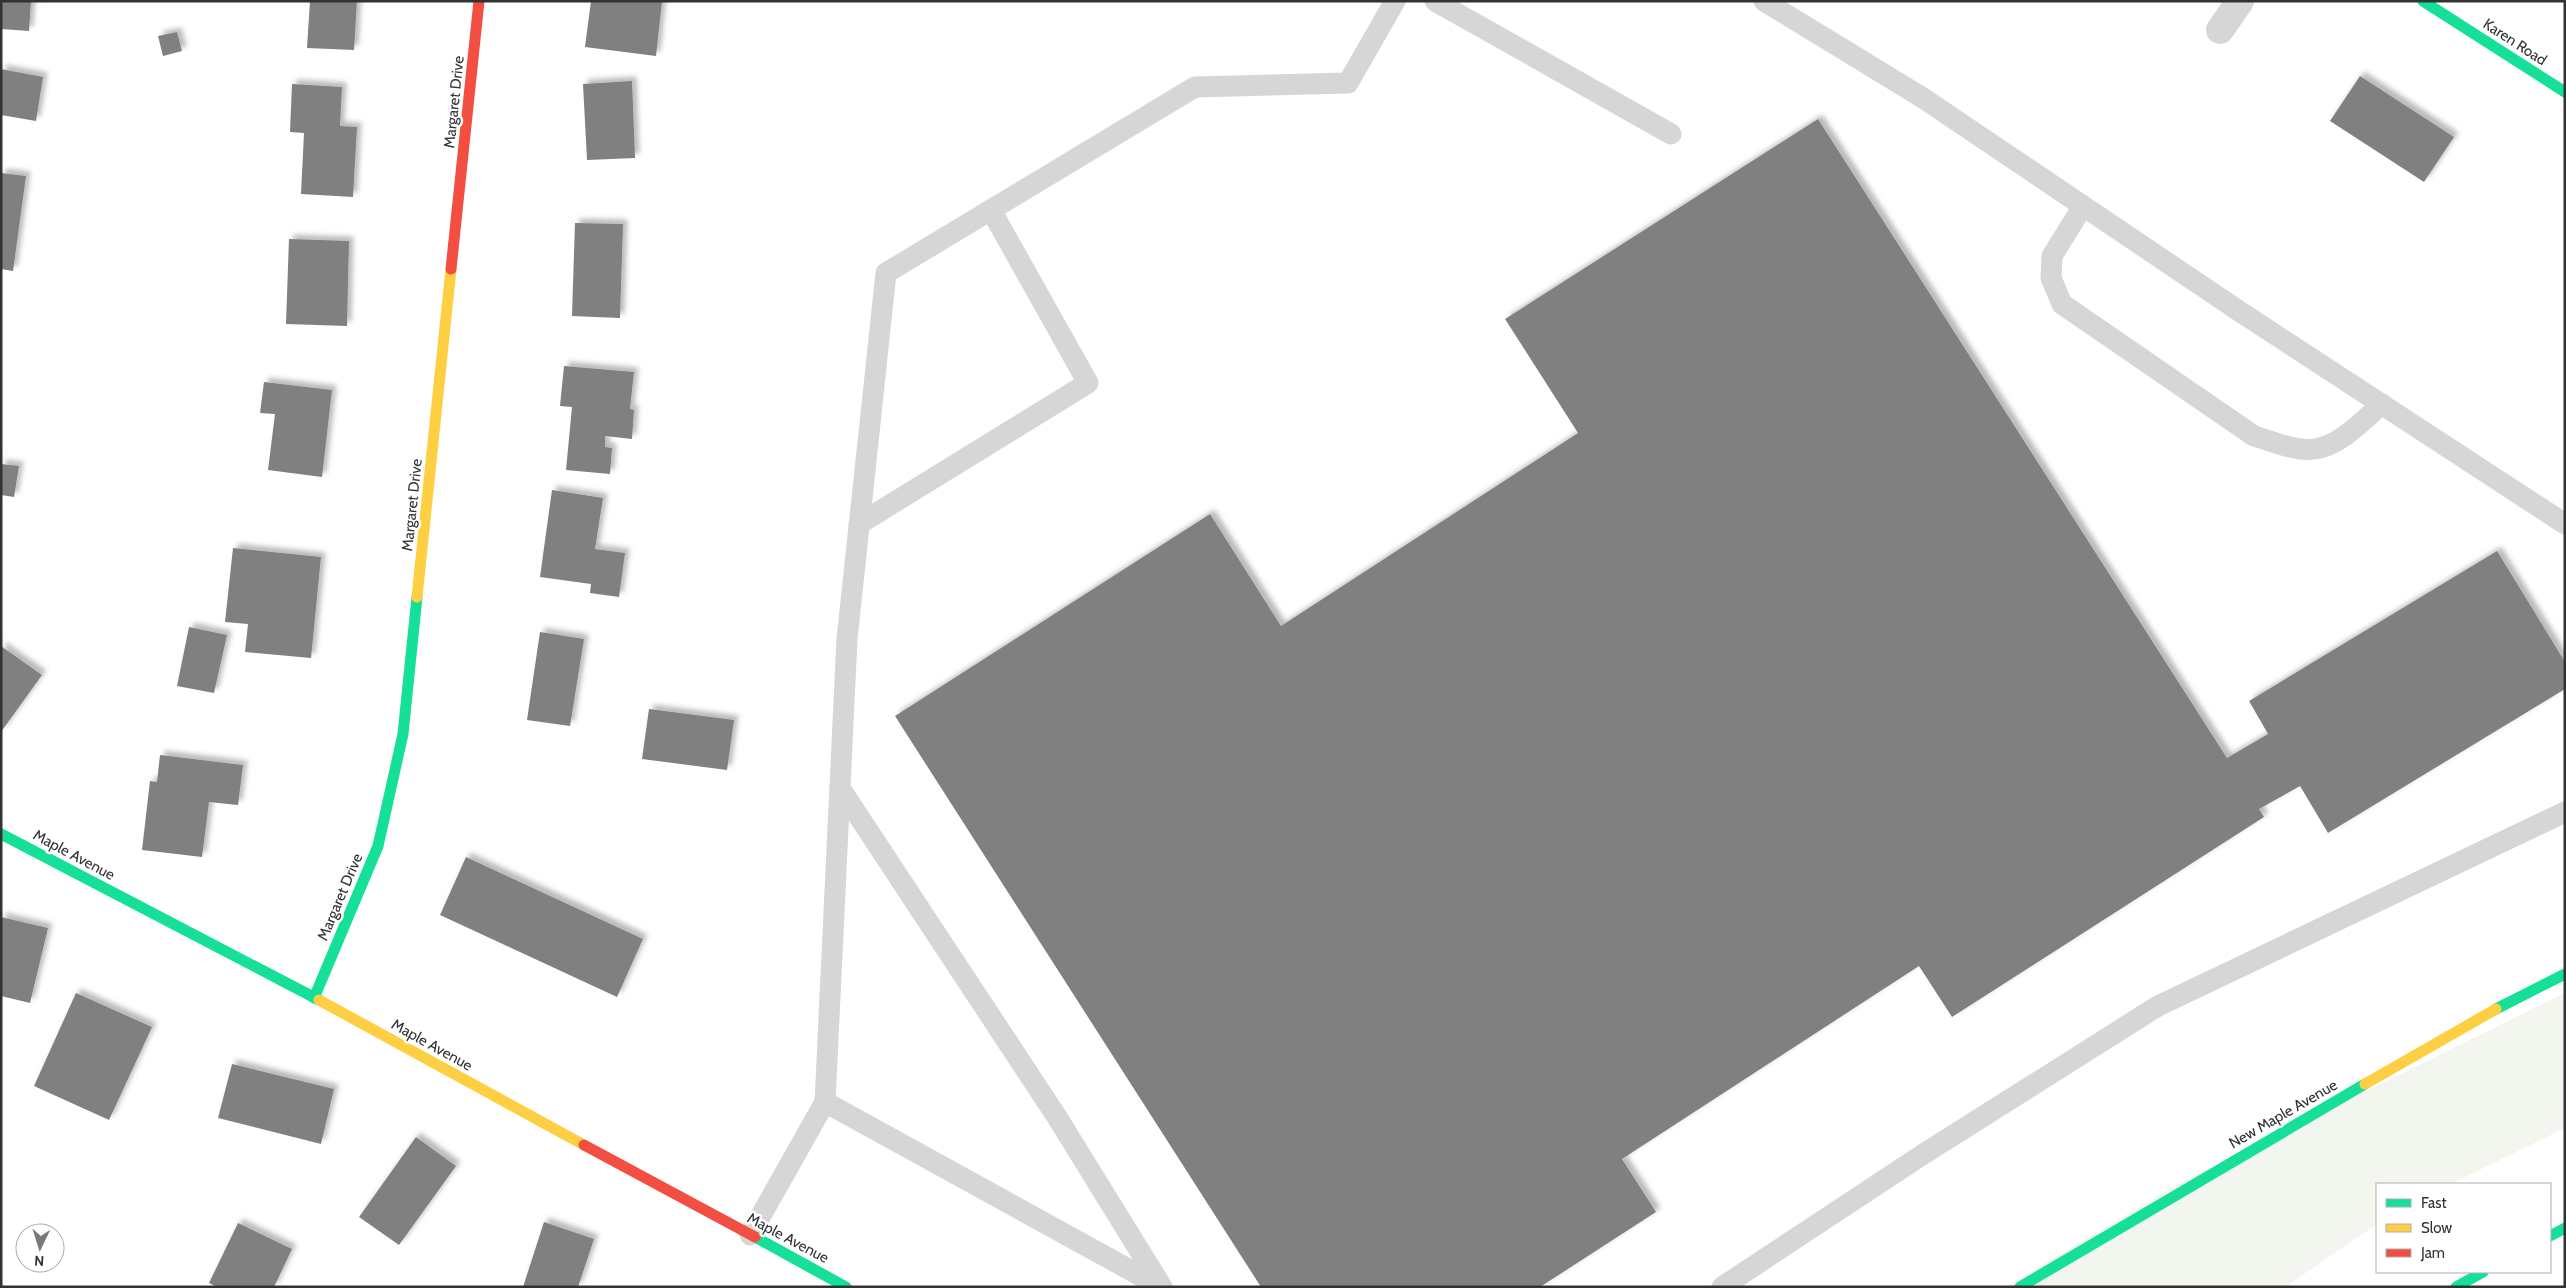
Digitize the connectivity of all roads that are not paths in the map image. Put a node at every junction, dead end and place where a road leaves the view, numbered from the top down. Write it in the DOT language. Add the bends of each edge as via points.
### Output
graph roads {
  1 [pos="479,1"];
  2 [pos="1395,1"];
  3 [pos="1435,1"];
  4 [pos="1764,1"];
  5 [pos="2240,1"];
  6 [pos="2423,1"];
  7 [pos="2220,30"];
  8 [pos="2565,92"];
  9 [pos="1671,134"];
  10 [pos="2083,206"];
  11 [pos="991,210"];
  12 [pos="2382,404"];
  13 [pos="859,524"];
  14 [pos="2565,524"];
  15 [pos="840,788"];
  16 [pos="2565,812"];
  17 [pos="1,834"];
  18 [pos="2565,974"];
  19 [pos="314,998"];
  20 [pos="825,1102"];
  21 [pos="2565,1228"];
  22 [pos="750,1235"];
  23 [pos="2551,1235"];
  24 [pos="2481,1273"];
  25 [pos="846,1287"];
  26 [pos="1161,1287"];
  27 [pos="1722,1287"];
  28 [pos="2020,1287"];
  29 [pos="2456,1287"];
  1 -- 19 [label="main road, Margaret Drive" via="403,734 378,846"];
  2 -- 11 [label="lane" via="1348,83 1196,87"];
  3 -- 9 [label="lane"];
  4 -- 10 [label="lane" via="1923,98"];
  5 -- 7 [label="street"];
  6 -- 8 [label="main road, Karen Road"];
  10 -- 12 [label="lane"];
  10 -- 12 [label="lane" via="2052,256 2051,278 2062,304 2254,436 2314,449 2343,437"];
  11 -- 13 [label="lane" via="886,273"];
  11 -- 13 [label="lane" via="1088,383"];
  12 -- 14 [label="lane"];
  13 -- 15 [label="lane" via="846,639"];
  15 -- 20 [label="lane"];
  15 -- 26 [label="lane" via="1057,1117"];
  16 -- 27 [label="lane" via="2158,1006 1922,1155"];
  17 -- 19 [label="main road, Maple Avenue"];
  18 -- 28 [label="main road, New Maple Avenue" via="2465,1025"];
  19 -- 22 [label="main road, Maple Avenue"];
  20 -- 22 [label="lane"];
  20 -- 26 [label="lane"];
  21 -- 23 [label="main road"];
  22 -- 25 [label="main road, Maple Avenue"];
  24 -- 29 [label="main road"];
}
